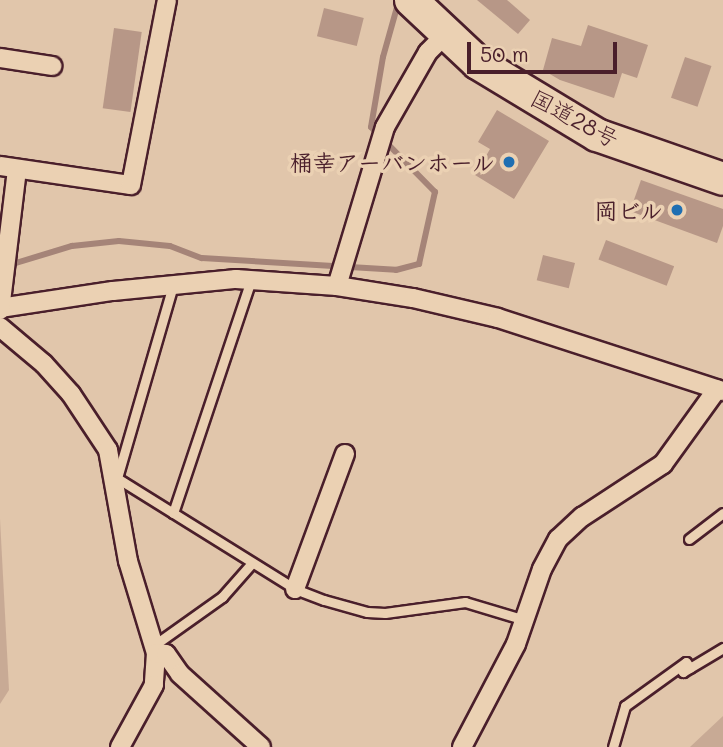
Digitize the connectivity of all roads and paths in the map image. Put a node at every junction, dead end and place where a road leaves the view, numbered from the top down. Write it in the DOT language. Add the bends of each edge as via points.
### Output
graph roads {
  1 [pos="167,0"];
  2 [pos="413,2"];
  3 [pos="446,34"];
  4 [pos="0,58"];
  5 [pos="52,66"];
  6 [pos="9,167"];
  7 [pos="723,179"];
  8 [pos="251,280"];
  9 [pos="173,285"];
  10 [pos="338,286"];
  11 [pos="0,309"];
  12 [pos="0,327"];
  13 [pos="720,390"];
  14 [pos="345,454"];
  15 [pos="116,482"];
  16 [pos="173,513"];
  17 [pos="723,513"];
  18 [pos="689,539"];
  19 [pos="252,563"];
  20 [pos="295,589"];
  21 [pos="526,620"];
  22 [pos="723,648"];
  23 [pos="155,649"];
  24 [pos="120,747"];
  25 [pos="261,747"];
  26 [pos="461,747"];
  27 [pos="613,747"];
  1 -- 6 [label="street" via="131,185"];
  2 -- 3 [label="highway, 国道28号"];
  3 -- 7 [label="highway, 国道28号" via="478,63 597,135"];
  3 -- 10 [label="street" via="428,52 384,127"];
  4 -- 5 [label="street"];
  6 -- 11 [label="street"];
  8 -- 9 [label="street"];
  8 -- 10 [label="street"];
  8 -- 16 [label="lane"];
  9 -- 11 [label="street"];
  9 -- 15 [label="lane"];
  10 -- 13 [label="street" via="498,317"];
  12 -- 15 [label="street" via="71,394 108,450"];
  13 -- 21 [label="street" via="663,464 582,517 558,539 542,569"];
  14 -- 20 [label="street"];
  15 -- 16 [label="lane"];
  15 -- 23 [label="street" via="128,561"];
  16 -- 19 [label="lane"];
  17 -- 18 [label="lane"];
  19 -- 20 [label="lane"];
  19 -- 23 [label="lane" via="222,597"];
  20 -- 21 [label="lane" via="367,612 465,602"];
  21 -- 26 [label="street"];
  22 -- 27 [label="lane" via="683,672 680,667 625,706"];
  23 -- 24 [label="street" via="154,685"];
  23 -- 25 [label="street" via="166,654 180,674"];
}
